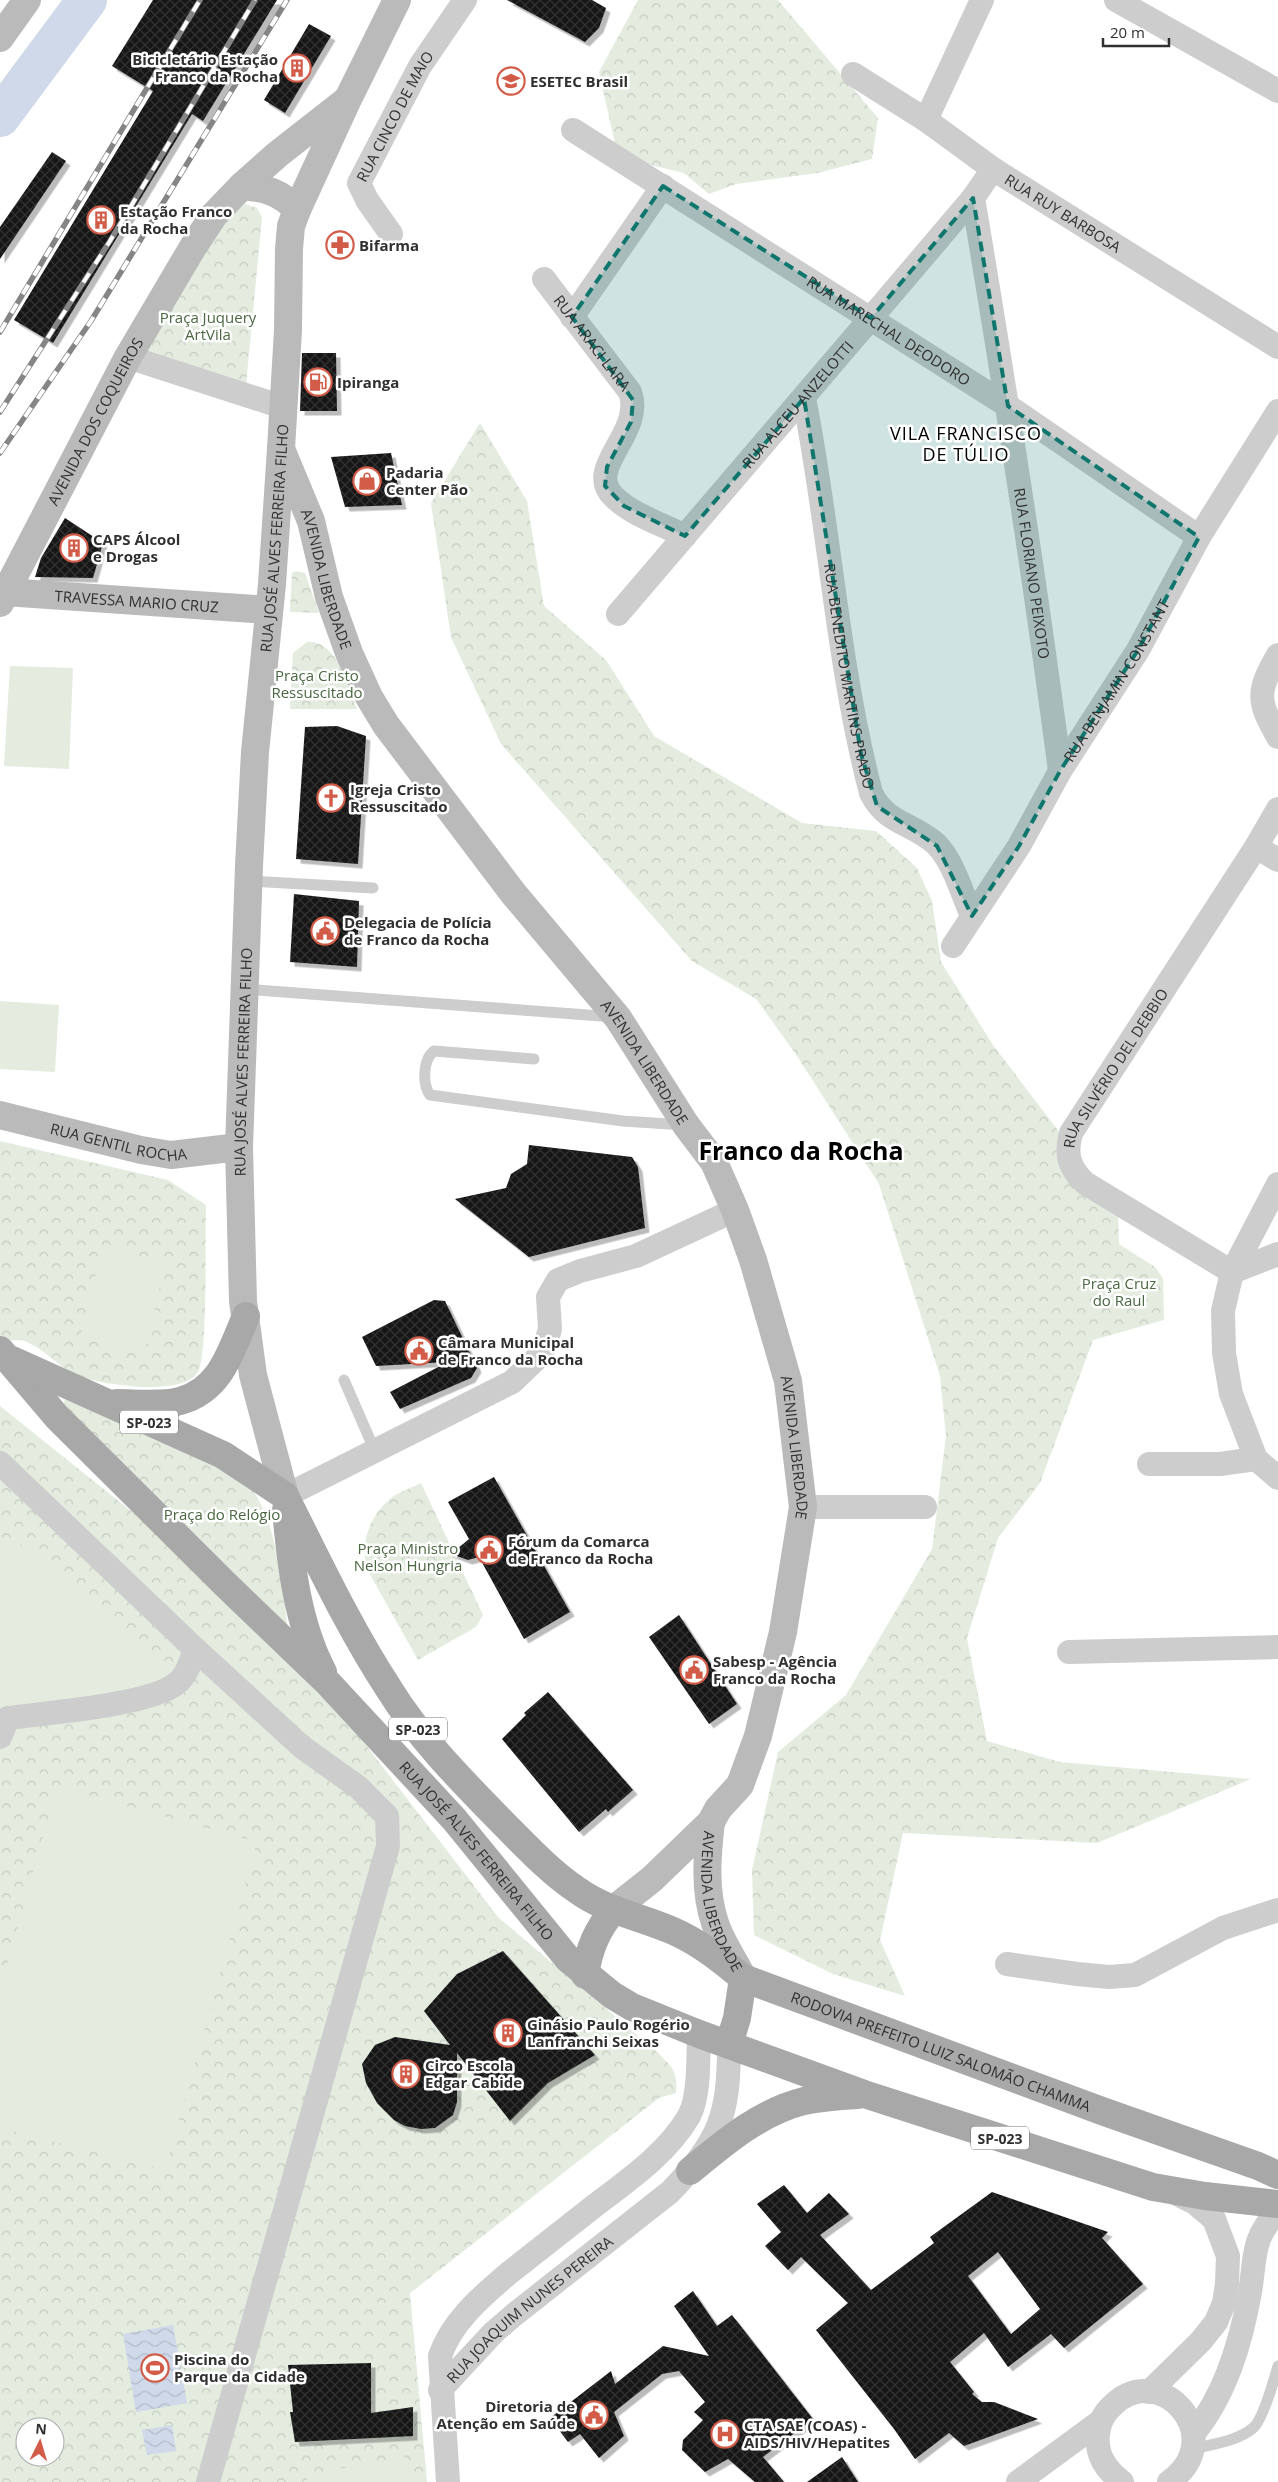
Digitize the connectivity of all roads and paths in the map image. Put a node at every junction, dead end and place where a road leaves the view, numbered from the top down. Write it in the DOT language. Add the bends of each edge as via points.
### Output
graph roads {
  1 [pos="27,0"];
  2 [pos="397,0"];
  3 [pos="465,0"];
  4 [pos="982,0"];
  5 [pos="1116,0"];
  6 [pos="0,38"];
  7 [pos="853,74"];
  8 [pos="1278,91"];
  9 [pos="348,99"];
  10 [pos="926,120"];
  11 [pos="573,130"];
  12 [pos="993,169"];
  13 [pos="242,186"];
  14 [pos="663,186"];
  15 [pos="973,198"];
  16 [pos="297,210"];
  17 [pos="391,234"];
  18 [pos="544,280"];
  19 [pos="572,317"];
  20 [pos="871,318"];
  21 [pos="1278,347"];
  22 [pos="128,357"];
  23 [pos="804,398"];
  24 [pos="1008,406"];
  25 [pos="283,407"];
  26 [pos="1278,412"];
  27 [pos="281,449"];
  28 [pos="685,536"];
  29 [pos="1199,537"];
  30 [pos="2,595"];
  31 [pos="269,610"];
  32 [pos="618,614"];
  33 [pos="1278,655"];
  34 [pos="1278,737"];
  35 [pos="1060,771"];
  36 [pos="1278,810"];
  37 [pos="1256,847"];
  38 [pos="1278,860"];
  39 [pos="249,881"];
  40 [pos="373,888"];
  41 [pos="972,916"];
  42 [pos="953,946"];
  43 [pos="244,989"];
  44 [pos="618,1018"];
  45 [pos="534,1058"];
  46 [pos="0,1115"];
  47 [pos="686,1126"];
  48 [pos="239,1147"];
  49 [pos="1278,1184"];
  50 [pos="736,1210"];
  51 [pos="1278,1254"];
  52 [pos="1232,1272"];
  53 [pos="246,1316"];
  54 [pos="4,1354"];
  55 [pos="344,1380"];
  56 [pos="107,1404"];
  57 [pos="374,1450"];
  58 [pos="1256,1459"];
  59 [pos="0,1463"];
  60 [pos="1149,1464"];
  61 [pos="1278,1478"];
  62 [pos="285,1496"];
  63 [pos="803,1507"];
  64 [pos="925,1507"];
  65 [pos="1278,1648"];
  66 [pos="195,1649"];
  67 [pos="1069,1652"];
  68 [pos="328,1683"];
  69 [pos="0,1737"];
  70 [pos="711,1822"];
  71 [pos="614,1909"];
  72 [pos="1276,1912"];
  73 [pos="1006,1964"];
  74 [pos="585,1974"];
  75 [pos="743,1978"];
  76 [pos="699,2034"];
  77 [pos="729,2044"];
  78 [pos="864,2094"];
  79 [pos="690,2170"];
  80 [pos="1278,2175"];
  81 [pos="1169,2190"];
  82 [pos="1278,2204"];
  83 [pos="1278,2211"];
  84 [pos="1278,2366"];
  85 [pos="440,2390"];
  86 [pos="1150,2392"];
  87 [pos="1101,2421"];
  88 [pos="1194,2441"];
  89 [pos="208,2482"];
  90 [pos="448,2482"];
  91 [pos="1018,2482"];
  92 [pos="1122,2482"];
  93 [pos="1169,2482"];
  1 -- 6 [label="main road"];
  2 -- 9 [label="main road, RUA JOSÉ ALVES FERREIRA FILHO"];
  3 -- 17 [label="street, RUA CINCO DE MAIO" via="420,66 359,183"];
  4 -- 10 [label="street"];
  5 -- 8 [label="street"];
  7 -- 10 [label="street, RUA RUY BARBOSA"];
  9 -- 13 [label="main road, AVENIDA DOS COQUEIROS"];
  9 -- 16 [label="main road, RUA JOSÉ ALVES FERREIRA FILHO / SP-023"];
  10 -- 12 [label="street, RUA RUY BARBOSA"];
  11 -- 14 [label="street, RUA MARECHAL DEODORO"];
  12 -- 15 [label="street, RUA ALCEU ANZELOTTI"];
  12 -- 21 [label="street, RUA RUY BARBOSA"];
  13 -- 16 [label="main road" via="273,191"];
  13 -- 22 [label="main road, AVENIDA DOS COQUEIROS" via="214,215"];
  14 -- 19 [label="street"];
  14 -- 20 [label="street, RUA MARECHAL DEODORO"];
  15 -- 20 [label="street, RUA ALCEU ANZELOTTI"];
  15 -- 24 [label="street, RUA FLORIANO PEIXOTO"];
  16 -- 25 [label="main road, RUA JOSÉ ALVES FERREIRA FILHO / SP-023" via="291,226 289,249"];
  18 -- 19 [label="street, RUA ARACI LARA"];
  19 -- 28 [label="street, RUA ARACI LARA" via="633,400 634,413 607,467 605,486 624,506"];
  20 -- 23 [label="street, RUA ALCEU ANZELOTTI"];
  20 -- 24 [label="street, RUA MARECHAL DEODORO"];
  22 -- 25 [label="street"];
  22 -- 30 [label="main road, AVENIDA DOS COQUEIROS"];
  23 -- 28 [label="street, RUA ALCEU ANZELOTTI"];
  23 -- 41 [label="street, RUA BENEDITO MARTINS PRADO" via="851,700 871,793 884,814 927,837 937,846 954,873"];
  24 -- 29 [label="street, RUA MARECHAL DEODORO"];
  24 -- 35 [label="street, RUA FLORIANO PEIXOTO"];
  25 -- 27 [label="main road, RUA JOSÉ ALVES FERREIRA FILHO / SP-023"];
  26 -- 29 [label="street, RUA BENJAMIN CONSTANT"];
  27 -- 31 [label="main road, RUA JOSÉ ALVES FERREIRA FILHO / SP-023"];
  27 -- 44 [label="main road, AVENIDA LIBERDADE" via="311,521 333,607 369,697 386,725 513,892"];
  28 -- 32 [label="street, RUA ALCEU ANZELOTTI"];
  29 -- 35 [label="street, RUA BENJAMIN CONSTANT" via="1138,650"];
  30 -- 31 [label="main road, TRAVESSA MARIO CRUZ"];
  31 -- 39 [label="main road, RUA JOSÉ ALVES FERREIRA FILHO / SP-023" via="257,723"];
  33 -- 34 [label="street" via="1264,680 1262,698 1264,710"];
  35 -- 41 [label="street, RUA BENJAMIN CONSTANT" via="1019,846"];
  36 -- 37 [label="street, RUA SILVÉRIO DEL DEBBIO"];
  37 -- 38 [label="street"];
  37 -- 52 [label="street, RUA SILVÉRIO DEL DEBBIO" via="1076,1124 1068,1144 1069,1163 1085,1183"];
  39 -- 40 [label="lane"];
  39 -- 43 [label="main road, RUA JOSÉ ALVES FERREIRA FILHO / SP-023"];
  41 -- 42 [label="street, RUA BENJAMIN CONSTANT"];
  43 -- 44 [label="lane"];
  43 -- 48 [label="main road, RUA JOSÉ ALVES FERREIRA FILHO / SP-023"];
  44 -- 47 [label="main road, AVENIDA LIBERDADE"];
  45 -- 47 [label="lane" via="434,1051 426,1062 426,1090 430,1094 614,1120"];
  46 -- 48 [label="main road, RUA GENTIL ROCHA" via="171,1155"];
  47 -- 50 [label="main road, AVENIDA LIBERDADE" via="714,1162"];
  48 -- 53 [label="main road, RUA JOSÉ ALVES FERREIRA FILHO / SP-023"];
  49 -- 52 [label="street"];
  50 -- 57 [label="street" via="636,1256 558,1280 548,1297 550,1329 545,1346 518,1376 477,1401"];
  50 -- 63 [label="main road, AVENIDA LIBERDADE" via="788,1381"];
  51 -- 52 [label="street"];
  52 -- 58 [label="street" via="1224,1311 1224,1353 1231,1394"];
  53 -- 56 [label="main road" via="225,1365 214,1382 197,1394 178,1402"];
  53 -- 62 [label="main road, RUA JOSÉ ALVES FERREIRA FILHO / SP-023" via="253,1375"];
  54 -- 56 [label="main road, SP-023"];
  54 -- 68 [label="main road, SP-023" via="57,1416"];
  55 -- 57 [label="lane"];
  56 -- 62 [label="main road, SP-023" via="223,1455"];
  57 -- 62 [label="street"];
  58 -- 60 [label="street" via="1220,1464"];
  58 -- 61 [label="street"];
  59 -- 66 [label="street"];
  62 -- 68 [label="main road" via="290,1557 298,1598 314,1654"];
  62 -- 71 [label="main road, RUA JOSÉ ALVES FERREIRA FILHO / SP-023" via="359,1641 425,1738 546,1867 579,1892"];
  63 -- 64 [label="street"];
  63 -- 70 [label="main road, AVENIDA LIBERDADE" via="783,1632 758,1736 740,1785 718,1809"];
  65 -- 67 [label="street"];
  66 -- 69 [label="street" via="185,1674 165,1690 117,1703 8,1718"];
  66 -- 89 [label="street" via="302,1747 358,1787 388,1816 388,1846"];
  68 -- 74 [label="main road, RUA JOSÉ ALVES FERREIRA FILHO / SP-023" via="454,1819 568,1959"];
  70 -- 71 [label="main road, AVENIDA LIBERDADE" via="652,1879"];
  70 -- 75 [label="main road, AVENIDA LIBERDADE" via="708,1875 714,1922"];
  71 -- 74 [label="main road" via="592,1942"];
  71 -- 75 [label="main road, RODOVIA PREFEITO LUIZ SALOMÃO CHAMMA / SP-023" via="691,1940 713,1952"];
  72 -- 73 [label="street" via="1224,1928 1135,1975 1101,1976"];
  74 -- 76 [label="main road, SP-023" via="632,2007"];
  75 -- 77 [label="main road"];
  75 -- 80 [label="main road, RODOVIA PREFEITO LUIZ SALOMÃO CHAMMA / SP-023"];
  76 -- 77 [label="main road, SP-023"];
  76 -- 85 [label="street, RUA JOAQUIM NUNES PEREIRA" via="698,2077 690,2115 671,2141 494,2285 458,2320 440,2356"];
  77 -- 78 [label="main road, SP-023"];
  77 -- 79 [label="street, RUA JOAQUIM NUNES PEREIRA" via="728,2094 723,2118"];
  78 -- 79 [label="main road" via="812,2100 781,2109 739,2131"];
  78 -- 81 [label="main road, SP-023"];
  79 -- 85 [label="street, RUA JOAQUIM NUNES PEREIRA" via="670,2192 494,2332"];
  81 -- 82 [label="main road, SP-023"];
  81 -- 86 [label="street" via="1195,2203 1214,2218 1228,2256 1229,2272 1224,2303 1216,2322"];
  83 -- 88 [label="street" via="1269,2220 1255,2246 1242,2326 1219,2397"];
  84 -- 88 [label="lane" via="1254,2428 1229,2440"];
  85 -- 90 [label="street"];
  86 -- 87 [label="street" via="1134,2392 1118,2400"];
  86 -- 88 [label="street" via="1166,2396 1180,2405 1189,2418"];
  87 -- 91 [label="street"];
  87 -- 92 [label="street" via="1097,2444 1101,2460"];
  88 -- 93 [label="street" via="1189,2463"];
}
